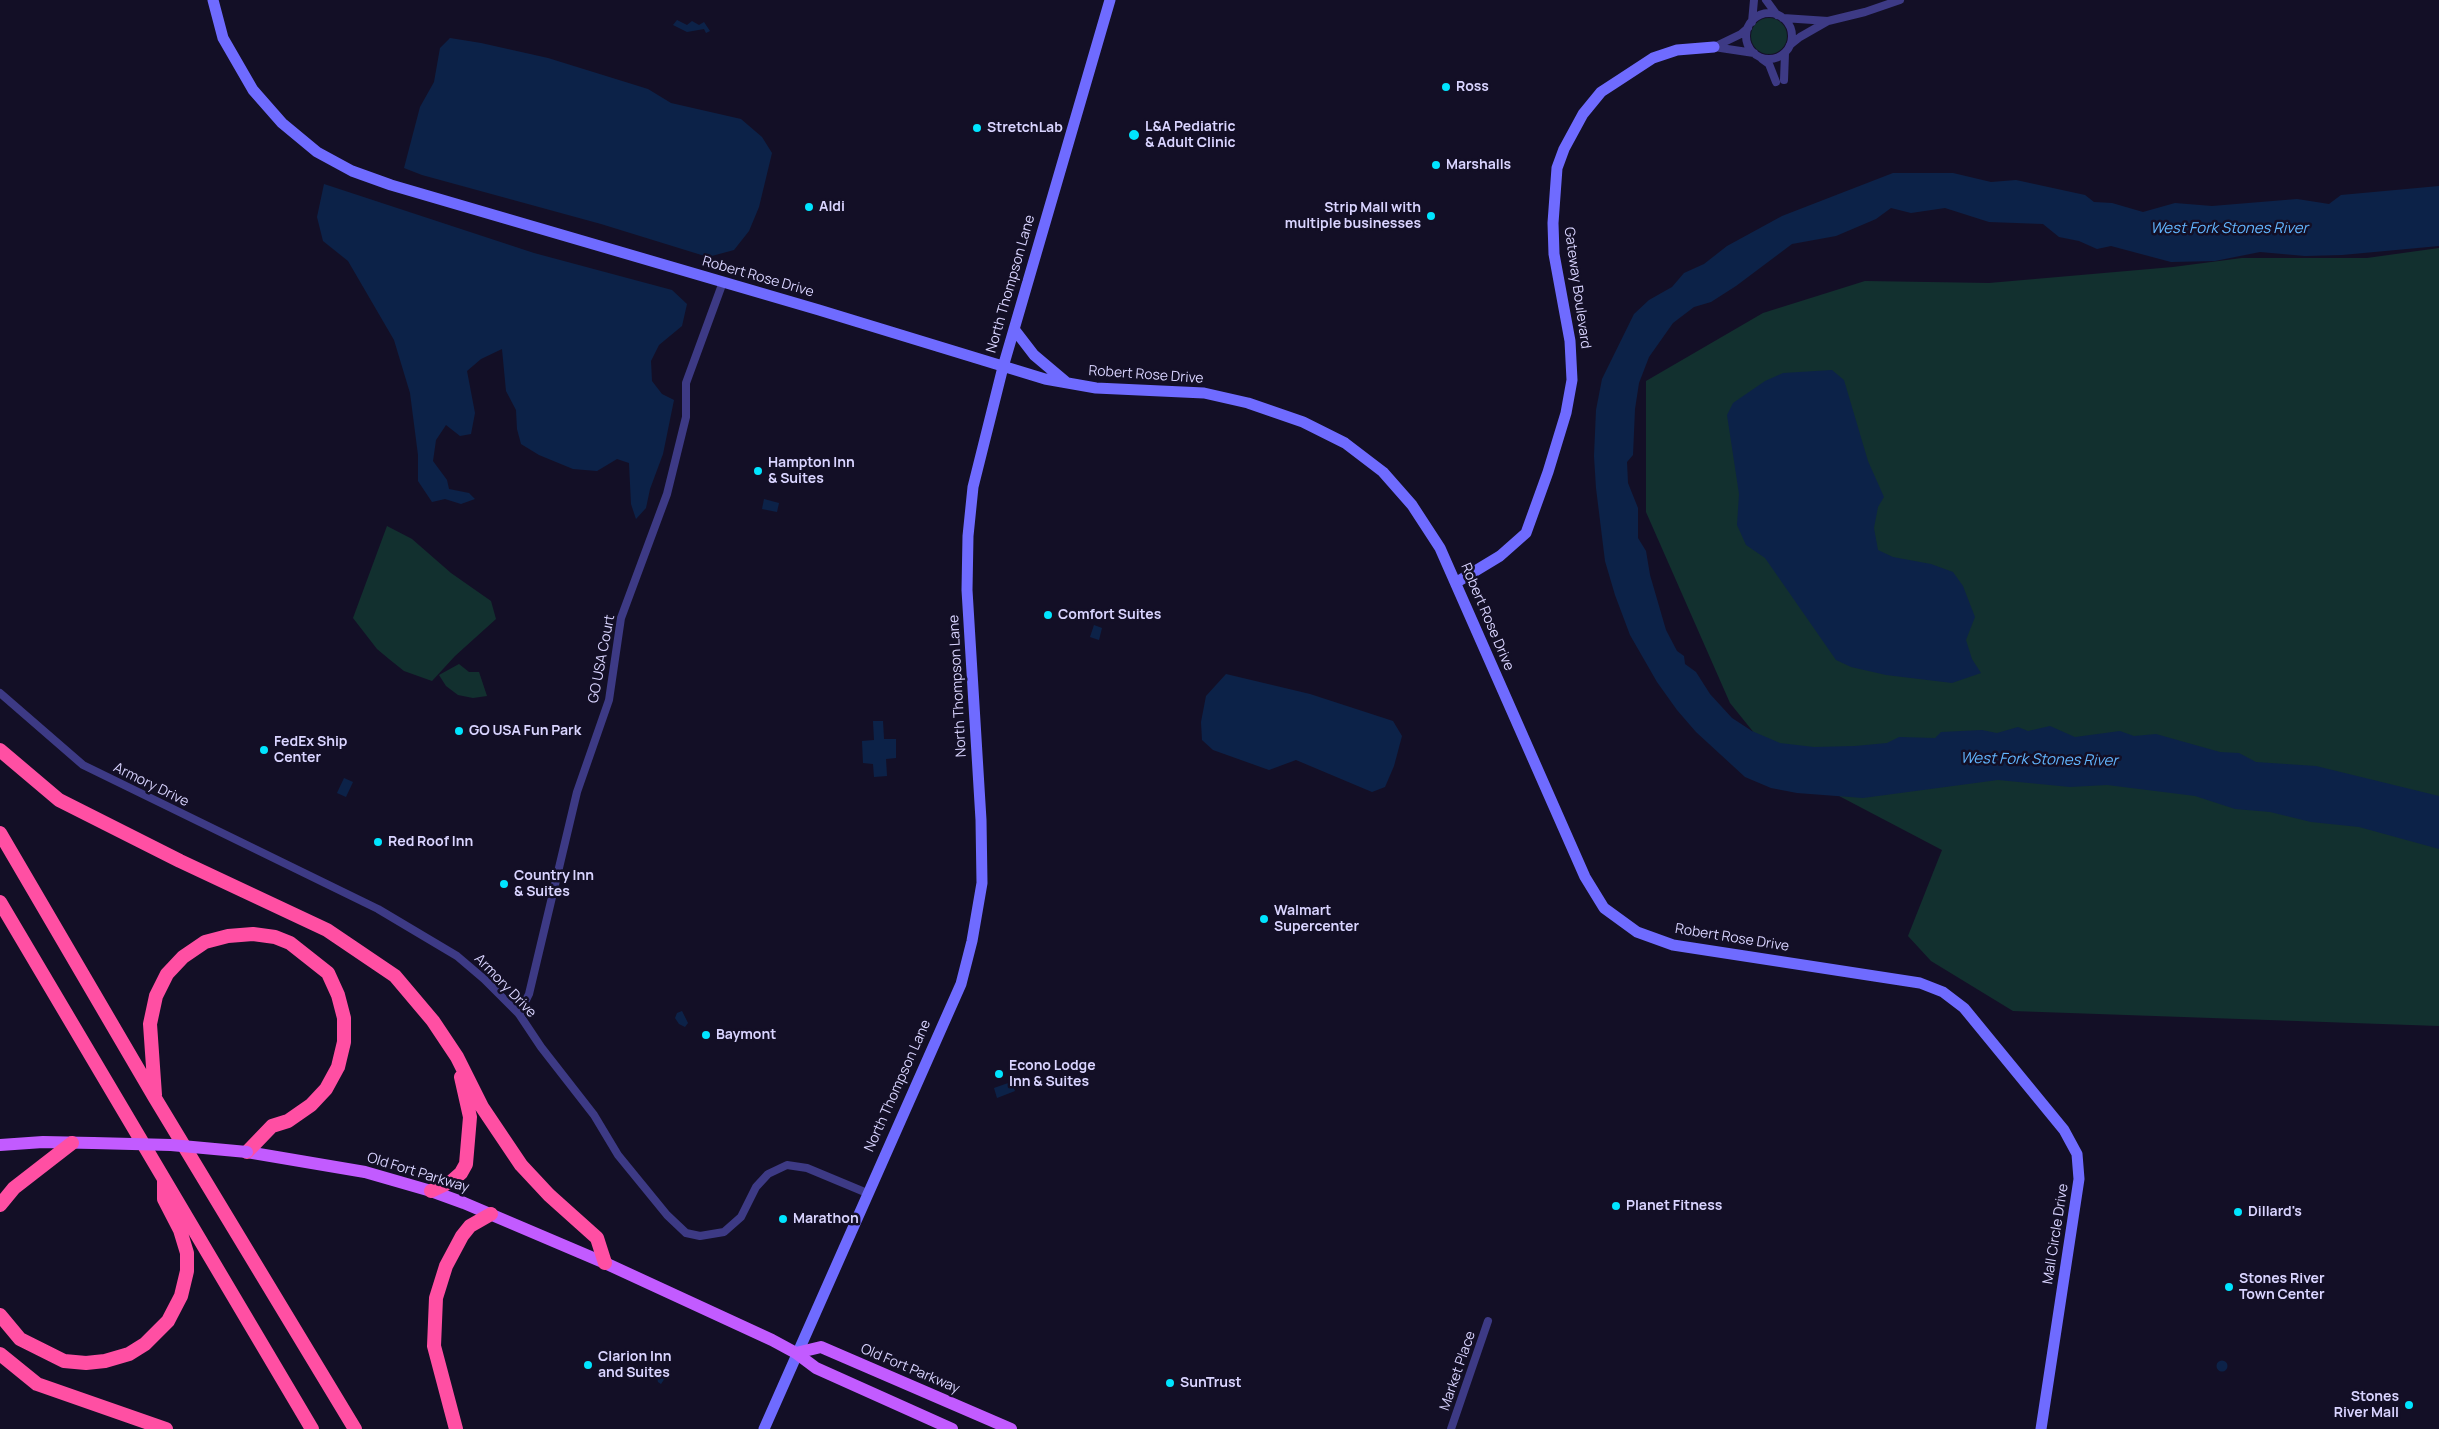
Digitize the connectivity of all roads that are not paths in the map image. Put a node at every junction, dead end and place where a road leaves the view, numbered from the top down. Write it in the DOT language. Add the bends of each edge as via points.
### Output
graph roads {
  1 [pos="213,0"];
  2 [pos="1110,0"];
  3 [pos="1754,0"];
  4 [pos="1766,0"];
  5 [pos="1900,0"];
  6 [pos="1780,17"];
  7 [pos="1828,21"];
  8 [pos="1750,25"];
  9 [pos="1790,45"];
  10 [pos="1714,47"];
  11 [pos="1785,53"];
  12 [pos="1757,55"];
  13 [pos="723,282"];
  14 [pos="1014,329"];
  15 [pos="1003,367"];
  16 [pos="1067,383"];
  17 [pos="1456,582"];
  18 [pos="0,693"];
  19 [pos="0,750"];
  20 [pos="0,833"];
  21 [pos="0,902"];
  22 [pos="519,1014"];
  23 [pos="433,1021"];
  24 [pos="2011,1065"];
  25 [pos="155,1098"];
  26 [pos="72,1143"];
  27 [pos="0,1144"];
  28 [pos="247,1152"];
  29 [pos="164,1177"];
  30 [pos="431,1191"];
  31 [pos="867,1193"];
  32 [pos="0,1205"];
  33 [pos="492,1214"];
  34 [pos="605,1263"];
  35 [pos="0,1315"];
  36 [pos="1488,1321"];
  37 [pos="796,1353"];
  38 [pos="0,1354"];
  39 [pos="166,1429"];
  40 [pos="312,1429"];
  41 [pos="355,1429"];
  42 [pos="456,1429"];
  43 [pos="764,1429"];
  44 [pos="952,1429"];
  45 [pos="1011,1429"];
  46 [pos="1451,1429"];
  47 [pos="2041,1429"];
  1 -- 13 [label="street, Robert Rose Drive" via="223,38 253,90 282,123 317,152 391,185"];
  2 -- 14 [label="street, North Thompson Lane"];
  3 -- 8 [label="street"];
  4 -- 6 [label="street"];
  5 -- 7 [label="street"];
  6 -- 7 [label="street"];
  6 -- 8 [label="street" via="1764,13"];
  6 -- 9 [label="street" via="1791,30"];
  7 -- 9 [label="street"];
  8 -- 10 [label="street" via="1741,34"];
  8 -- 12 [label="street" via="1746,39"];
  9 -- 11 [label="street"];
  10 -- 12 [label="street"];
  10 -- 17 [label="street, Gateway Boulevard" via="1677,50 1653,58 1601,92 1583,114 1564,149 1557,168 1553,223 1554,254 1570,341 1572,380 1566,413 1526,533 1500,556"];
  11 -- 12 [label="street" via="1774,59"];
  11 -- 12 [label="street" via="1780,81 1769,64"];
  13 -- 15 [label="street, Robert Rose Drive"];
  13 -- 22 [label="street, GO USA Court" via="686,383 686,417 667,494 621,618 609,700 577,792 529,994"];
  14 -- 15 [label="street, North Thompson Lane"];
  14 -- 16 [label="street" via="1034,354"];
  15 -- 16 [label="street, Robert Rose Drive"];
  15 -- 31 [label="street, North Thompson Lane" via="973,487 968,536 967,590 982,883 961,984"];
  16 -- 17 [label="street, Robert Rose Drive" via="1096,388 1204,393 1248,403 1303,422 1346,444 1383,472 1412,505 1440,548"];
  17 -- 24 [label="street, Robert Rose Drive" via="1585,877 1604,908 1637,932 1673,945 1920,983 1943,992 1964,1008"];
  18 -- 22 [label="street, Armory Drive" via="83,765 389,915 457,956"];
  19 -- 23 [label="highway" via="59,800 327,930 395,976"];
  20 -- 25 [label="highway"];
  21 -- 29 [label="highway"];
  22 -- 31 [label="street, Armory Drive" via="594,1115 618,1155 686,1233 700,1236 724,1232 741,1217 756,1187 768,1174 787,1165 808,1168"];
  23 -- 30 [label="highway" via="461,1077 470,1117 464,1168 452,1180"];
  23 -- 34 [label="highway" via="457,1057 482,1107 521,1165 597,1238"];
  24 -- 47 [label="street, Mall Circle Drive" via="2064,1130 2077,1154 2080,1178"];
  25 -- 28 [label="highway" via="150,1024 156,996 167,974 183,957 205,942 228,936 253,934 276,937 290,943 328,973 344,1018 344,1042 338,1067 326,1089 296,1116 272,1126"];
  25 -- 41 [label="highway"];
  26 -- 27 [label="main road, Old Fort Parkway"];
  26 -- 28 [label="main road, Old Fort Parkway, bridge" via="171,1145"];
  26 -- 32 [label="highway" via="14,1188"];
  28 -- 30 [label="main road, Old Fort Parkway" via="336,1166"];
  29 -- 35 [label="highway" via="164,1199 180,1230 187,1253 187,1271 181,1296 168,1320 145,1344 129,1354 106,1361 64,1361 20,1340"];
  29 -- 40 [label="highway"];
  30 -- 33 [label="main road, Old Fort Parkway"];
  31 -- 37 [label="street, North Thompson Lane"];
  33 -- 34 [label="main road, Old Fort Parkway"];
  33 -- 42 [label="highway" via="470,1226 462,1236 446,1266 436,1298 434,1346"];
  34 -- 37 [label="main road, Old Fort Parkway"];
  36 -- 46 [label="street, Market Place"];
  37 -- 43 [label="street, North Thompson Lane"];
  37 -- 44 [label="main road, Old Fort Parkway" via="816,1368"];
  37 -- 45 [label="main road, Old Fort Parkway" via="821,1347"];
  38 -- 39 [label="highway" via="37,1384"];
}
